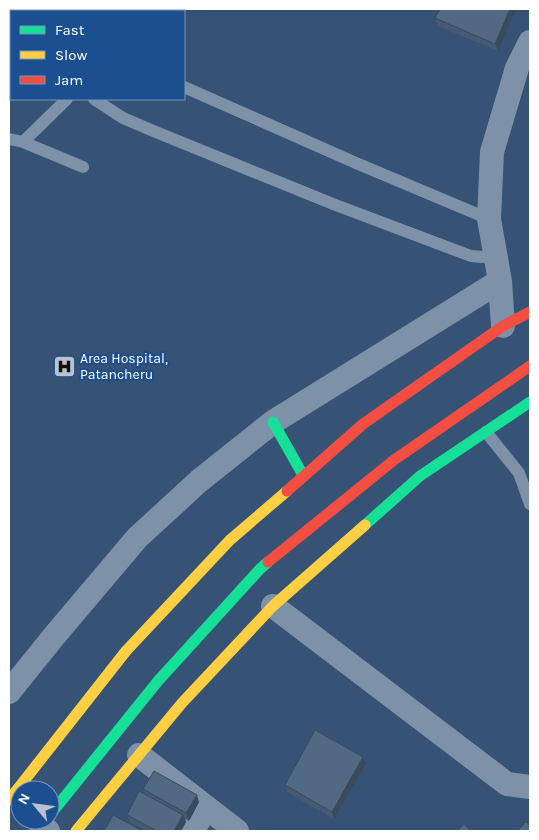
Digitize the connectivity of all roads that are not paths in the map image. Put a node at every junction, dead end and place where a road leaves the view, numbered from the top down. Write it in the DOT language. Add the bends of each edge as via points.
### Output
graph roads {
  1 [pos="530,42"];
  2 [pos="185,87"];
  3 [pos="66,100"];
  4 [pos="96,100"];
  5 [pos="9,139"];
  6 [pos="23,142"];
  7 [pos="82,168"];
  8 [pos="489,219"];
  9 [pos="495,258"];
  10 [pos="500,281"];
  11 [pos="530,312"];
  12 [pos="503,326"];
  13 [pos="530,366"];
  14 [pos="530,402"];
  15 [pos="273,422"];
  16 [pos="486,432"];
  17 [pos="303,475"];
  18 [pos="530,504"];
  19 [pos="274,606"];
  20 [pos="9,692"];
  21 [pos="139,755"];
  22 [pos="530,787"];
  23 [pos="9,800"];
  24 [pos="60,806"];
  25 [pos="206,807"];
  26 [pos="76,831"];
  27 [pos="193,831"];
  28 [pos="237,831"];
  1 -- 8 [label="street" via="517,68 492,152"];
  2 -- 8 [label="lane"];
  3 -- 6 [label="lane"];
  4 -- 9 [label="lane" via="123,118 150,130 324,200 470,256"];
  5 -- 6 [label="lane"];
  6 -- 7 [label="lane"];
  8 -- 9 [label="street"];
  9 -- 10 [label="street"];
  10 -- 12 [label="street"];
  10 -- 15 [label="street"];
  11 -- 12 [label="main road"];
  12 -- 17 [label="main road" via="363,424"];
  13 -- 24 [label="main road" via="394,460 260,569 158,681"];
  14 -- 16 [label="main road"];
  15 -- 17 [label="main road"];
  15 -- 20 [label="street" via="199,481 136,538"];
  16 -- 18 [label="lane" via="519,473"];
  16 -- 19 [label="main road" via="420,476"];
  17 -- 23 [label="main road" via="230,540 126,651"];
  19 -- 21 [label="main road" via="182,703"];
  19 -- 22 [label="street" via="507,784"];
  21 -- 25 [label="street"];
  21 -- 26 [label="main road"];
  25 -- 27 [label="street"];
  25 -- 28 [label="street"];
}
